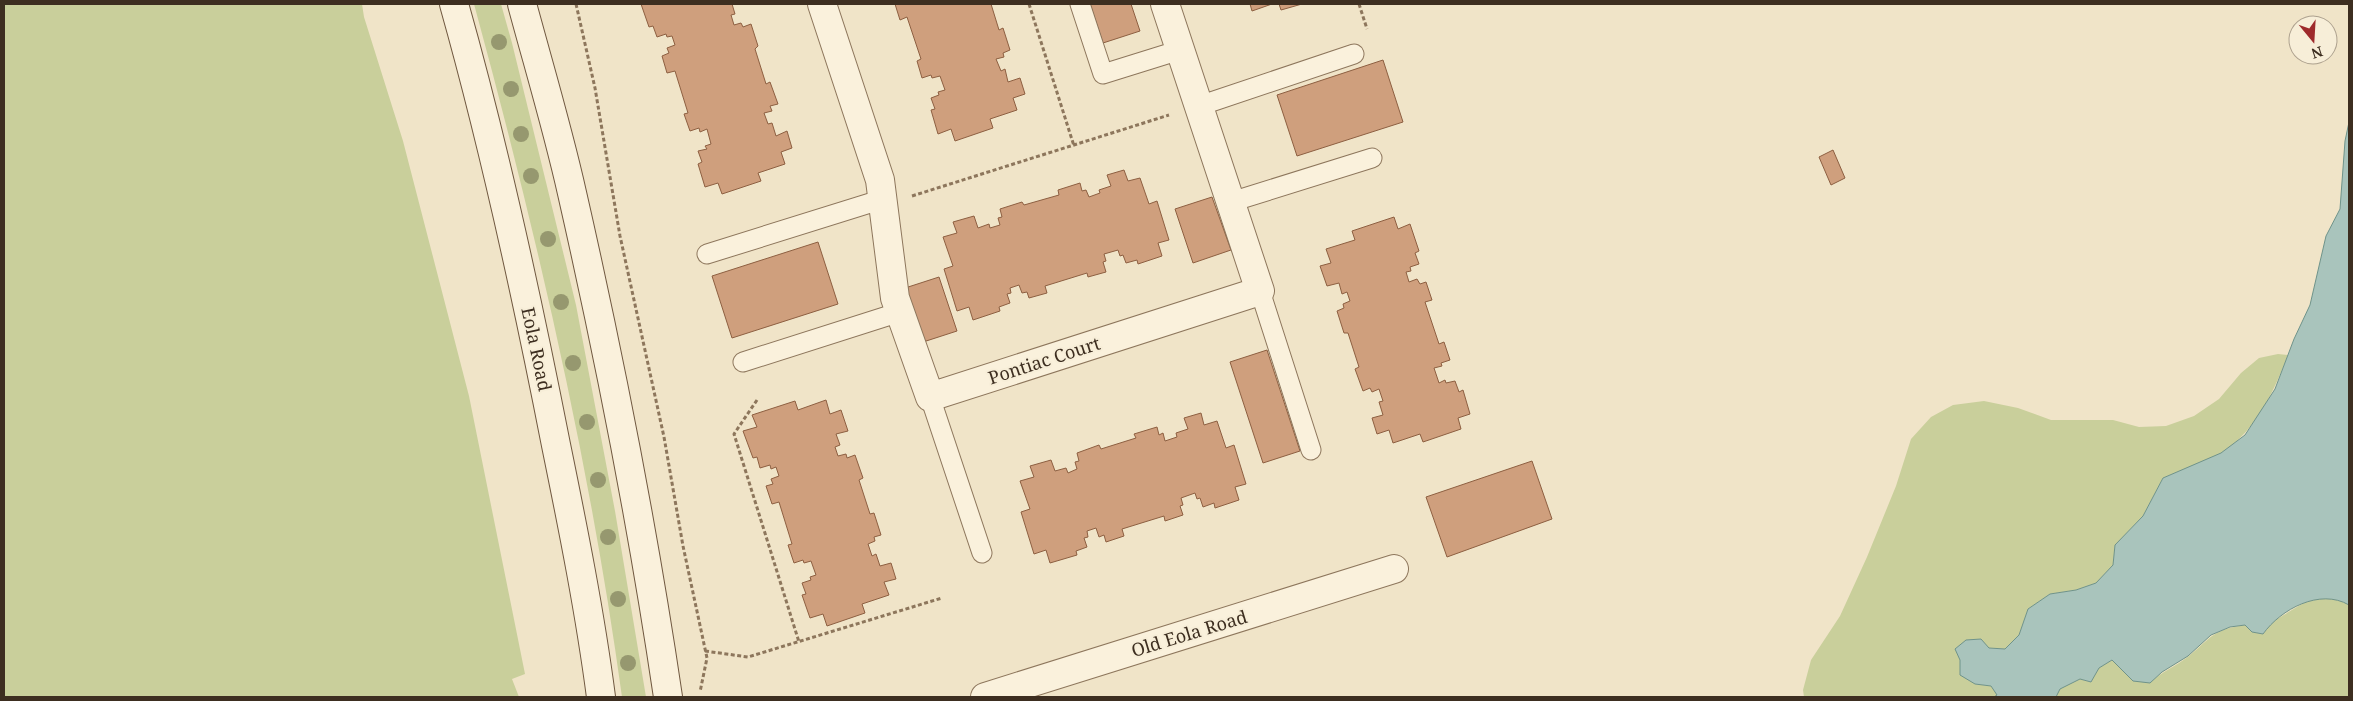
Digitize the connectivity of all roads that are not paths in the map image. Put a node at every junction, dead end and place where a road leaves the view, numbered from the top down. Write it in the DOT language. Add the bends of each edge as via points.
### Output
graph roads {
  1 [pos="454,4"];
  2 [pos="522,4"];
  3 [pos="822,4"];
  4 [pos="1080,4"];
  5 [pos="1165,4"];
  6 [pos="1180,50"];
  7 [pos="1354,54"];
  8 [pos="1189,109"];
  9 [pos="1372,158"];
  10 [pos="894,199"];
  11 [pos="1231,202"];
  12 [pos="707,254"];
  13 [pos="1260,291"];
  14 [pos="900,312"];
  15 [pos="743,362"];
  16 [pos="930,397"];
  17 [pos="1310,450"];
  18 [pos="982,553"];
  19 [pos="1394,568"];
  20 [pos="602,697"];
  21 [pos="668,697"];
  22 [pos="985,697"];
  1 -- 20 [label="street, Eola Road" via="505,204 540,362"];
  2 -- 21 [label="street" via="572,191 609,360"];
  3 -- 10 [label="street" via="880,180"];
  4 -- 6 [label="lane" via="1103,74"];
  5 -- 6 [label="street"];
  6 -- 8 [label="street"];
  7 -- 8 [label="lane"];
  8 -- 11 [label="street"];
  9 -- 11 [label="lane"];
  10 -- 12 [label="lane"];
  10 -- 14 [label="street" via="895,298"];
  11 -- 13 [label="street"];
  13 -- 16 [label="street, Pontiac Court"];
  13 -- 17 [label="lane"];
  14 -- 15 [label="lane"];
  14 -- 16 [label="street"];
  16 -- 18 [label="lane"];
  19 -- 22 [label="street, Old Eola Road"];
}
